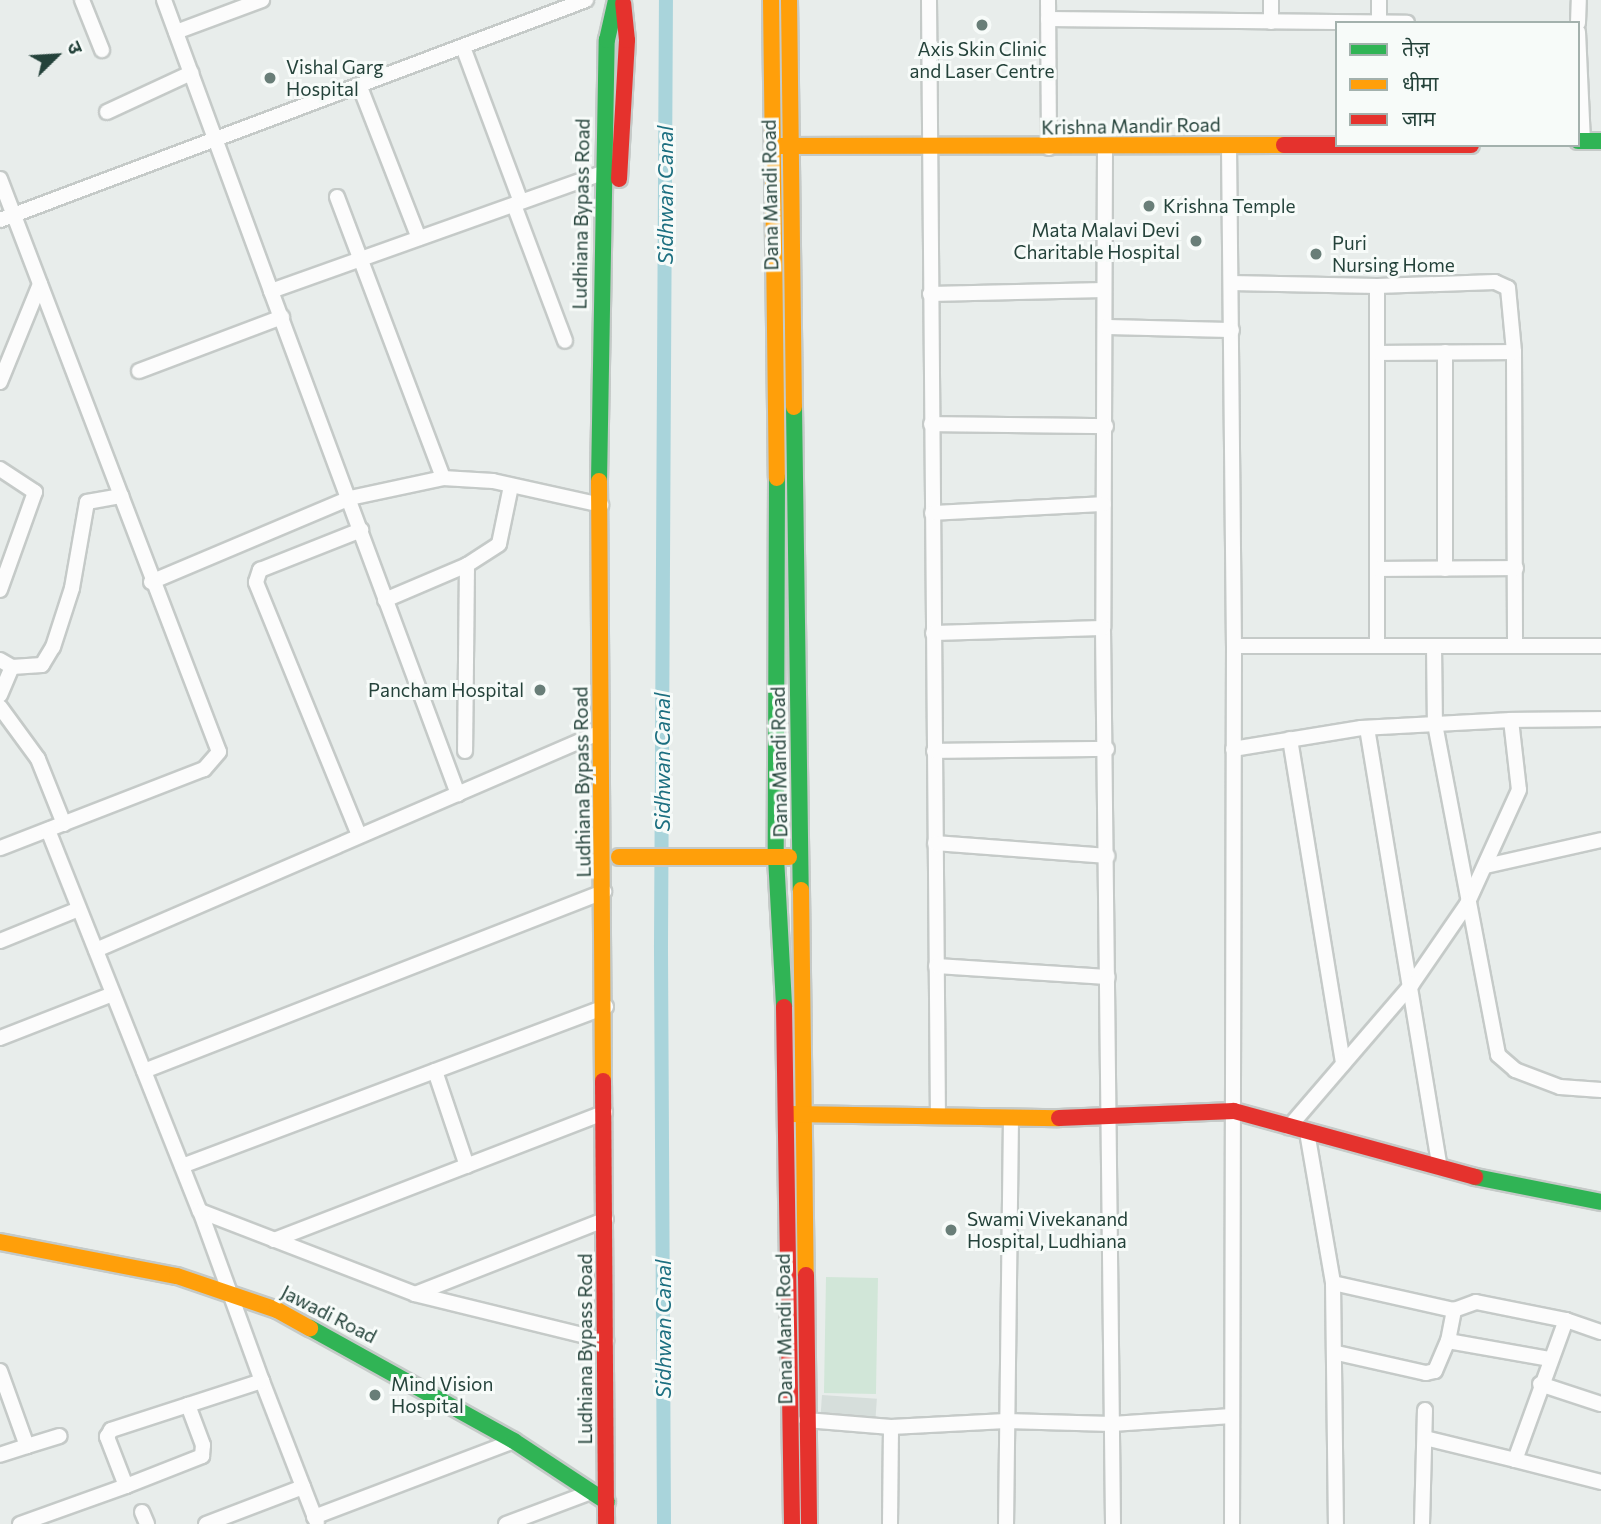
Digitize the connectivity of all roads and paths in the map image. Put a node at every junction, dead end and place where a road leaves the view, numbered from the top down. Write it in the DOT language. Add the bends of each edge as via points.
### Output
graph roads {
  1 [pos="82,0"];
  2 [pos="164,0"];
  3 [pos="261,0"];
  4 [pos="586,0"];
  5 [pos="605,0"];
  6 [pos="617,0"];
  7 [pos="623,0"];
  8 [pos="634,0"];
  9 [pos="771,0"];
  10 [pos="789,0"];
  11 [pos="929,0"];
  12 [pos="1048,0"];
  13 [pos="1271,0"];
  14 [pos="1379,0"];
  15 [pos="1579,0"];
  16 [pos="1048,19"];
  17 [pos="1379,21"];
  18 [pos="1578,21"];
  19 [pos="1271,22"];
  20 [pos="1335,23"];
  21 [pos="176,32"];
  22 [pos="607,40"];
  23 [pos="627,40"];
  24 [pos="463,47"];
  25 [pos="102,50"];
  26 [pos="191,73"];
  27 [pos="360,87"];
  28 [pos="1580,105"];
  29 [pos="107,112"];
  30 [pos="215,137"];
  31 [pos="1581,141"];
  32 [pos="1601,141"];
  33 [pos="773,145"];
  34 [pos="790,146"];
  35 [pos="1229,146"];
  36 [pos="1105,147"];
  37 [pos="1335,147"];
  38 [pos="1049,148"];
  39 [pos="928,149"];
  40 [pos="602,173"];
  41 [pos="0,179"];
  42 [pos="337,197"];
  43 [pos="517,204"];
  44 [pos="7,217"];
  45 [pos="419,238"];
  46 [pos="363,258"];
  47 [pos="1231,282"];
  48 [pos="40,284"];
  49 [pos="1377,286"];
  50 [pos="1104,290"];
  51 [pos="271,291"];
  52 [pos="930,294"];
  53 [pos="282,317"];
  54 [pos="1105,327"];
  55 [pos="1232,330"];
  56 [pos="565,341"];
  57 [pos="1445,352"];
  58 [pos="1514,352"];
  59 [pos="1378,353"];
  60 [pos="138,371"];
  61 [pos="0,382"];
  62 [pos="931,424"];
  63 [pos="1106,426"];
  64 [pos="0,469"];
  65 [pos="443,478"];
  66 [pos="511,485"];
  67 [pos="121,496"];
  68 [pos="350,498"];
  69 [pos="1104,504"];
  70 [pos="600,505"];
  71 [pos="932,513"];
  72 [pos="361,530"];
  73 [pos="467,565"];
  74 [pos="1516,568"];
  75 [pos="1378,569"];
  76 [pos="1445,569"];
  77 [pos="150,582"];
  78 [pos="0,590"];
  79 [pos="385,600"];
  80 [pos="1103,628"];
  81 [pos="933,634"];
  82 [pos="1234,646"];
  83 [pos="1377,646"];
  84 [pos="1434,646"];
  85 [pos="1515,646"];
  86 [pos="1601,646"];
  87 [pos="6,664"];
  88 [pos="0,695"];
  89 [pos="0,707"];
  90 [pos="1511,720"];
  91 [pos="1600,723"];
  92 [pos="1435,724"];
  93 [pos="1367,728"];
  94 [pos="601,732"];
  95 [pos="1290,739"];
  96 [pos="1107,749"];
  97 [pos="1233,749"];
  98 [pos="465,751"];
  99 [pos="934,751"];
  100 [pos="458,794"];
  101 [pos="619,800"];
  102 [pos="64,824"];
  103 [pos="48,830"];
  104 [pos="359,835"];
  105 [pos="620,836"];
  106 [pos="1601,840"];
  107 [pos="935,843"];
  108 [pos="0,848"];
  109 [pos="800,856"];
  110 [pos="1108,856"];
  111 [pos="619,857"];
  112 [pos="776,857"];
  113 [pos="1486,866"];
  114 [pos="604,892"];
  115 [pos="1468,904"];
  116 [pos="79,909"];
  117 [pos="0,941"];
  118 [pos="96,950"];
  119 [pos="936,966"];
  120 [pos="1108,977"];
  121 [pos="1412,984"];
  122 [pos="113,994"];
  123 [pos="606,1007"];
  124 [pos="0,1038"];
  125 [pos="1343,1064"];
  126 [pos="144,1071"];
  127 [pos="435,1071"];
  128 [pos="1601,1090"];
  129 [pos="1234,1111"];
  130 [pos="605,1112"];
  131 [pos="783,1113"];
  132 [pos="802,1114"];
  133 [pos="938,1117"];
  134 [pos="1005,1118"];
  135 [pos="1109,1119"];
  136 [pos="1289,1127"];
  137 [pos="1307,1132"];
  138 [pos="182,1166"];
  139 [pos="467,1166"];
  140 [pos="1440,1168"];
  141 [pos="1601,1202"];
  142 [pos="200,1211"];
  143 [pos="606,1219"];
  144 [pos="274,1240"];
  145 [pos="0,1242"];
  146 [pos="1333,1283"];
  147 [pos="230,1293"];
  148 [pos="415,1294"];
  149 [pos="1454,1310"];
  150 [pos="1566,1320"];
  151 [pos="1601,1332"];
  152 [pos="606,1340"];
  153 [pos="1448,1341"];
  154 [pos="1337,1353"];
  155 [pos="1550,1359"];
  156 [pos="0,1371"];
  157 [pos="262,1381"];
  158 [pos="1540,1384"];
  159 [pos="1601,1404"];
  160 [pos="188,1405"];
  161 [pos="1426,1410"];
  162 [pos="1232,1416"];
  163 [pos="806,1420"];
  164 [pos="1006,1422"];
  165 [pos="1112,1424"];
  166 [pos="891,1427"];
  167 [pos="59,1436"];
  168 [pos="1425,1438"];
  169 [pos="514,1441"];
  170 [pos="27,1446"];
  171 [pos="0,1455"];
  172 [pos="1515,1460"];
  173 [pos="1601,1482"];
  174 [pos="125,1486"];
  175 [pos="303,1487"];
  176 [pos="591,1492"];
  177 [pos="607,1503"];
  178 [pos="315,1520"];
  179 [pos="20,1524"];
  180 [pos="206,1524"];
  181 [pos="506,1524"];
  182 [pos="606,1524"];
  183 [pos="620,1524"];
  184 [pos="792,1524"];
  185 [pos="809,1524"];
  186 [pos="890,1524"];
  187 [pos="1006,1524"];
  188 [pos="1113,1524"];
  189 [pos="1233,1524"];
  190 [pos="1336,1524"];
  191 [pos="1422,1524"];
  1 -- 25 [label="street"];
  2 -- 21 [label="street"];
  3 -- 21 [label="street"];
  4 -- 24 [label="street"];
  5 -- 22 [label="main road, Ludhiana Bypass Road"];
  6 -- 22 [label="main road"];
  7 -- 23 [label="main road"];
  8 -- 23 [label="main road, Ludhiana Bypass Road" via="633,27"];
  9 -- 33 [label="main road"];
  10 -- 34 [label="main road, Dana Mandi Road"];
  11 -- 39 [label="street"];
  12 -- 16 [label="street"];
  13 -- 19 [label="street"];
  14 -- 17 [label="street"];
  15 -- 18 [label="street"];
  16 -- 19 [label="street"];
  16 -- 38 [label="street"];
  19 -- 20 [label="street"];
  21 -- 26 [label="street"];
  22 -- 23 [label="main road"];
  22 -- 40 [label="main road, Ludhiana Bypass Road"];
  23 -- 101 [label="main road, Ludhiana Bypass Road" via="616,332"];
  24 -- 27 [label="street"];
  24 -- 43 [label="street"];
  26 -- 29 [label="street"];
  26 -- 30 [label="street"];
  27 -- 30 [label="street"];
  27 -- 45 [label="street"];
  28 -- 31 [label="street"];
  30 -- 44 [label="street"];
  30 -- 51 [label="street"];
  31 -- 32 [label="main road"];
  33 -- 34 [label="main road, Krishna Mandir Road"];
  33 -- 112 [label="main road" via="779,667"];
  34 -- 39 [label="main road, Krishna Mandir Road"];
  34 -- 109 [label="main road, Dana Mandi Road"];
  35 -- 36 [label="main road, Krishna Mandir Road"];
  35 -- 37 [label="main road, Krishna Mandir Road"];
  35 -- 47 [label="street"];
  36 -- 38 [label="main road, Krishna Mandir Road"];
  36 -- 50 [label="street"];
  38 -- 39 [label="main road, Krishna Mandir Road"];
  39 -- 52 [label="street"];
  40 -- 43 [label="street"];
  40 -- 70 [label="main road, Ludhiana Bypass Road"];
  41 -- 44 [label="street"];
  42 -- 46 [label="street"];
  43 -- 45 [label="street"];
  43 -- 56 [label="street"];
  44 -- 48 [label="street"];
  45 -- 46 [label="street"];
  46 -- 51 [label="street"];
  46 -- 65 [label="street"];
  47 -- 49 [label="street"];
  47 -- 55 [label="street"];
  48 -- 61 [label="street"];
  48 -- 67 [label="street"];
  49 -- 58 [label="street" via="1503,284 1511,292"];
  49 -- 59 [label="street"];
  50 -- 52 [label="street"];
  50 -- 54 [label="street"];
  51 -- 53 [label="street"];
  52 -- 62 [label="street"];
  53 -- 60 [label="street"];
  53 -- 68 [label="street"];
  54 -- 55 [label="street"];
  54 -- 63 [label="street"];
  55 -- 82 [label="street"];
  57 -- 58 [label="street"];
  57 -- 59 [label="street"];
  57 -- 76 [label="street"];
  58 -- 74 [label="street"];
  59 -- 75 [label="street"];
  62 -- 63 [label="street"];
  62 -- 71 [label="street"];
  63 -- 69 [label="street"];
  64 -- 78 [label="street" via="35,492"];
  65 -- 66 [label="street"];
  65 -- 68 [label="street"];
  66 -- 70 [label="street"];
  66 -- 73 [label="street" via="499,544"];
  67 -- 77 [label="street"];
  67 -- 87 [label="street" via="92,499 84,506 72,588 47,662 29,669"];
  68 -- 72 [label="street"];
  68 -- 77 [label="street"];
  69 -- 71 [label="street"];
  69 -- 80 [label="street"];
  70 -- 94 [label="main road, Ludhiana Bypass Road"];
  71 -- 81 [label="street"];
  72 -- 79 [label="street"];
  72 -- 104 [label="street" via="260,570 256,582"];
  73 -- 79 [label="street"];
  73 -- 98 [label="street"];
  74 -- 76 [label="street"];
  74 -- 85 [label="street"];
  75 -- 76 [label="street"];
  75 -- 83 [label="street"];
  77 -- 102 [label="street" via="217,742 219,758 204,769"];
  79 -- 100 [label="street"];
  80 -- 81 [label="street"];
  80 -- 96 [label="street"];
  81 -- 99 [label="street"];
  82 -- 83 [label="street"];
  82 -- 97 [label="street"];
  83 -- 84 [label="street"];
  84 -- 85 [label="street"];
  84 -- 92 [label="street"];
  85 -- 86 [label="street"];
  87 -- 88 [label="street"];
  89 -- 102 [label="street" via="38,759"];
  90 -- 91 [label="street"];
  90 -- 92 [label="street"];
  90 -- 113 [label="street" via="1519,790"];
  92 -- 93 [label="street"];
  92 -- 115 [label="street"];
  93 -- 95 [label="street"];
  93 -- 121 [label="street"];
  94 -- 100 [label="street"];
  94 -- 114 [label="main road, Ludhiana Bypass Road"];
  95 -- 97 [label="street"];
  95 -- 125 [label="street"];
  96 -- 99 [label="street"];
  96 -- 110 [label="street"];
  97 -- 129 [label="street"];
  99 -- 107 [label="street"];
  100 -- 104 [label="street"];
  102 -- 103 [label="street"];
  103 -- 108 [label="street"];
  103 -- 116 [label="street"];
  104 -- 118 [label="street"];
  105 -- 111 [label="main road, Ludhiana Bypass Road"];
  106 -- 113 [label="street"];
  107 -- 110 [label="street"];
  107 -- 119 [label="street"];
  109 -- 112 [label="main road"];
  109 -- 132 [label="main road, Dana Mandi Road"];
  110 -- 120 [label="street"];
  111 -- 112 [label="main road"];
  111 -- 183 [label="main road, Ludhiana Bypass Road"];
  112 -- 131 [label="main road" via="783,923"];
  113 -- 115 [label="street"];
  114 -- 123 [label="main road, Ludhiana Bypass Road"];
  114 -- 126 [label="street"];
  115 -- 121 [label="street"];
  115 -- 128 [label="street" via="1498,1055 1515,1070 1560,1087"];
  116 -- 117 [label="street"];
  116 -- 118 [label="street"];
  118 -- 122 [label="street"];
  119 -- 120 [label="street"];
  119 -- 133 [label="street"];
  120 -- 135 [label="street"];
  121 -- 125 [label="street"];
  121 -- 140 [label="street"];
  122 -- 124 [label="street"];
  122 -- 126 [label="street"];
  123 -- 127 [label="street"];
  123 -- 130 [label="main road, Ludhiana Bypass Road"];
  125 -- 136 [label="street"];
  126 -- 138 [label="street"];
  127 -- 138 [label="street"];
  127 -- 139 [label="street"];
  129 -- 135 [label="main road"];
  129 -- 136 [label="main road"];
  129 -- 162 [label="street"];
  130 -- 139 [label="street"];
  130 -- 143 [label="main road, Ludhiana Bypass Road"];
  131 -- 132 [label="main road"];
  131 -- 184 [label="main road"];
  132 -- 133 [label="main road"];
  132 -- 163 [label="main road, Dana Mandi Road"];
  133 -- 134 [label="main road"];
  134 -- 135 [label="main road"];
  134 -- 164 [label="street"];
  135 -- 165 [label="street"];
  136 -- 137 [label="main road"];
  137 -- 140 [label="main road"];
  137 -- 146 [label="street"];
  138 -- 142 [label="street"];
  139 -- 144 [label="street"];
  140 -- 141 [label="main road"];
  142 -- 144 [label="street"];
  142 -- 147 [label="street"];
  143 -- 148 [label="street"];
  143 -- 152 [label="main road, Ludhiana Bypass Road"];
  144 -- 148 [label="street"];
  145 -- 147 [label="main road, Jawadi Road" via="177,1276"];
  146 -- 149 [label="street"];
  146 -- 154 [label="street"];
  147 -- 157 [label="street"];
  147 -- 169 [label="main road, Jawadi Road" via="325,1334"];
  148 -- 152 [label="street"];
  149 -- 150 [label="street" via="1476,1302"];
  149 -- 153 [label="street"];
  150 -- 151 [label="street"];
  150 -- 155 [label="street"];
  152 -- 177 [label="main road, Ludhiana Bypass Road"];
  153 -- 154 [label="street" via="1438,1368 1426,1373"];
  153 -- 155 [label="street"];
  154 -- 190 [label="street"];
  155 -- 158 [label="street"];
  156 -- 170 [label="street"];
  157 -- 160 [label="street"];
  157 -- 175 [label="street"];
  158 -- 159 [label="street"];
  158 -- 172 [label="street"];
  160 -- 174 [label="street" via="203,1446 202,1456"];
  160 -- 174 [label="street" via="111,1430 107,1437"];
  161 -- 168 [label="street"];
  162 -- 165 [label="street"];
  162 -- 189 [label="street"];
  163 -- 166 [label="street"];
  163 -- 185 [label="main road, Dana Mandi Road"];
  164 -- 165 [label="street"];
  164 -- 166 [label="street"];
  164 -- 187 [label="street"];
  165 -- 188 [label="street"];
  166 -- 186 [label="street"];
  167 -- 170 [label="street"];
  168 -- 172 [label="street"];
  168 -- 191 [label="street"];
  169 -- 176 [label="main road, Jawadi Road"];
  169 -- 178 [label="street"];
  170 -- 171 [label="street"];
  172 -- 173 [label="street"];
  174 -- 179 [label="street"];
  175 -- 178 [label="street"];
  175 -- 180 [label="street"];
  176 -- 177 [label="main road, Jawadi Road"];
  176 -- 181 [label="street"];
  177 -- 182 [label="main road, Ludhiana Bypass Road"];
}
